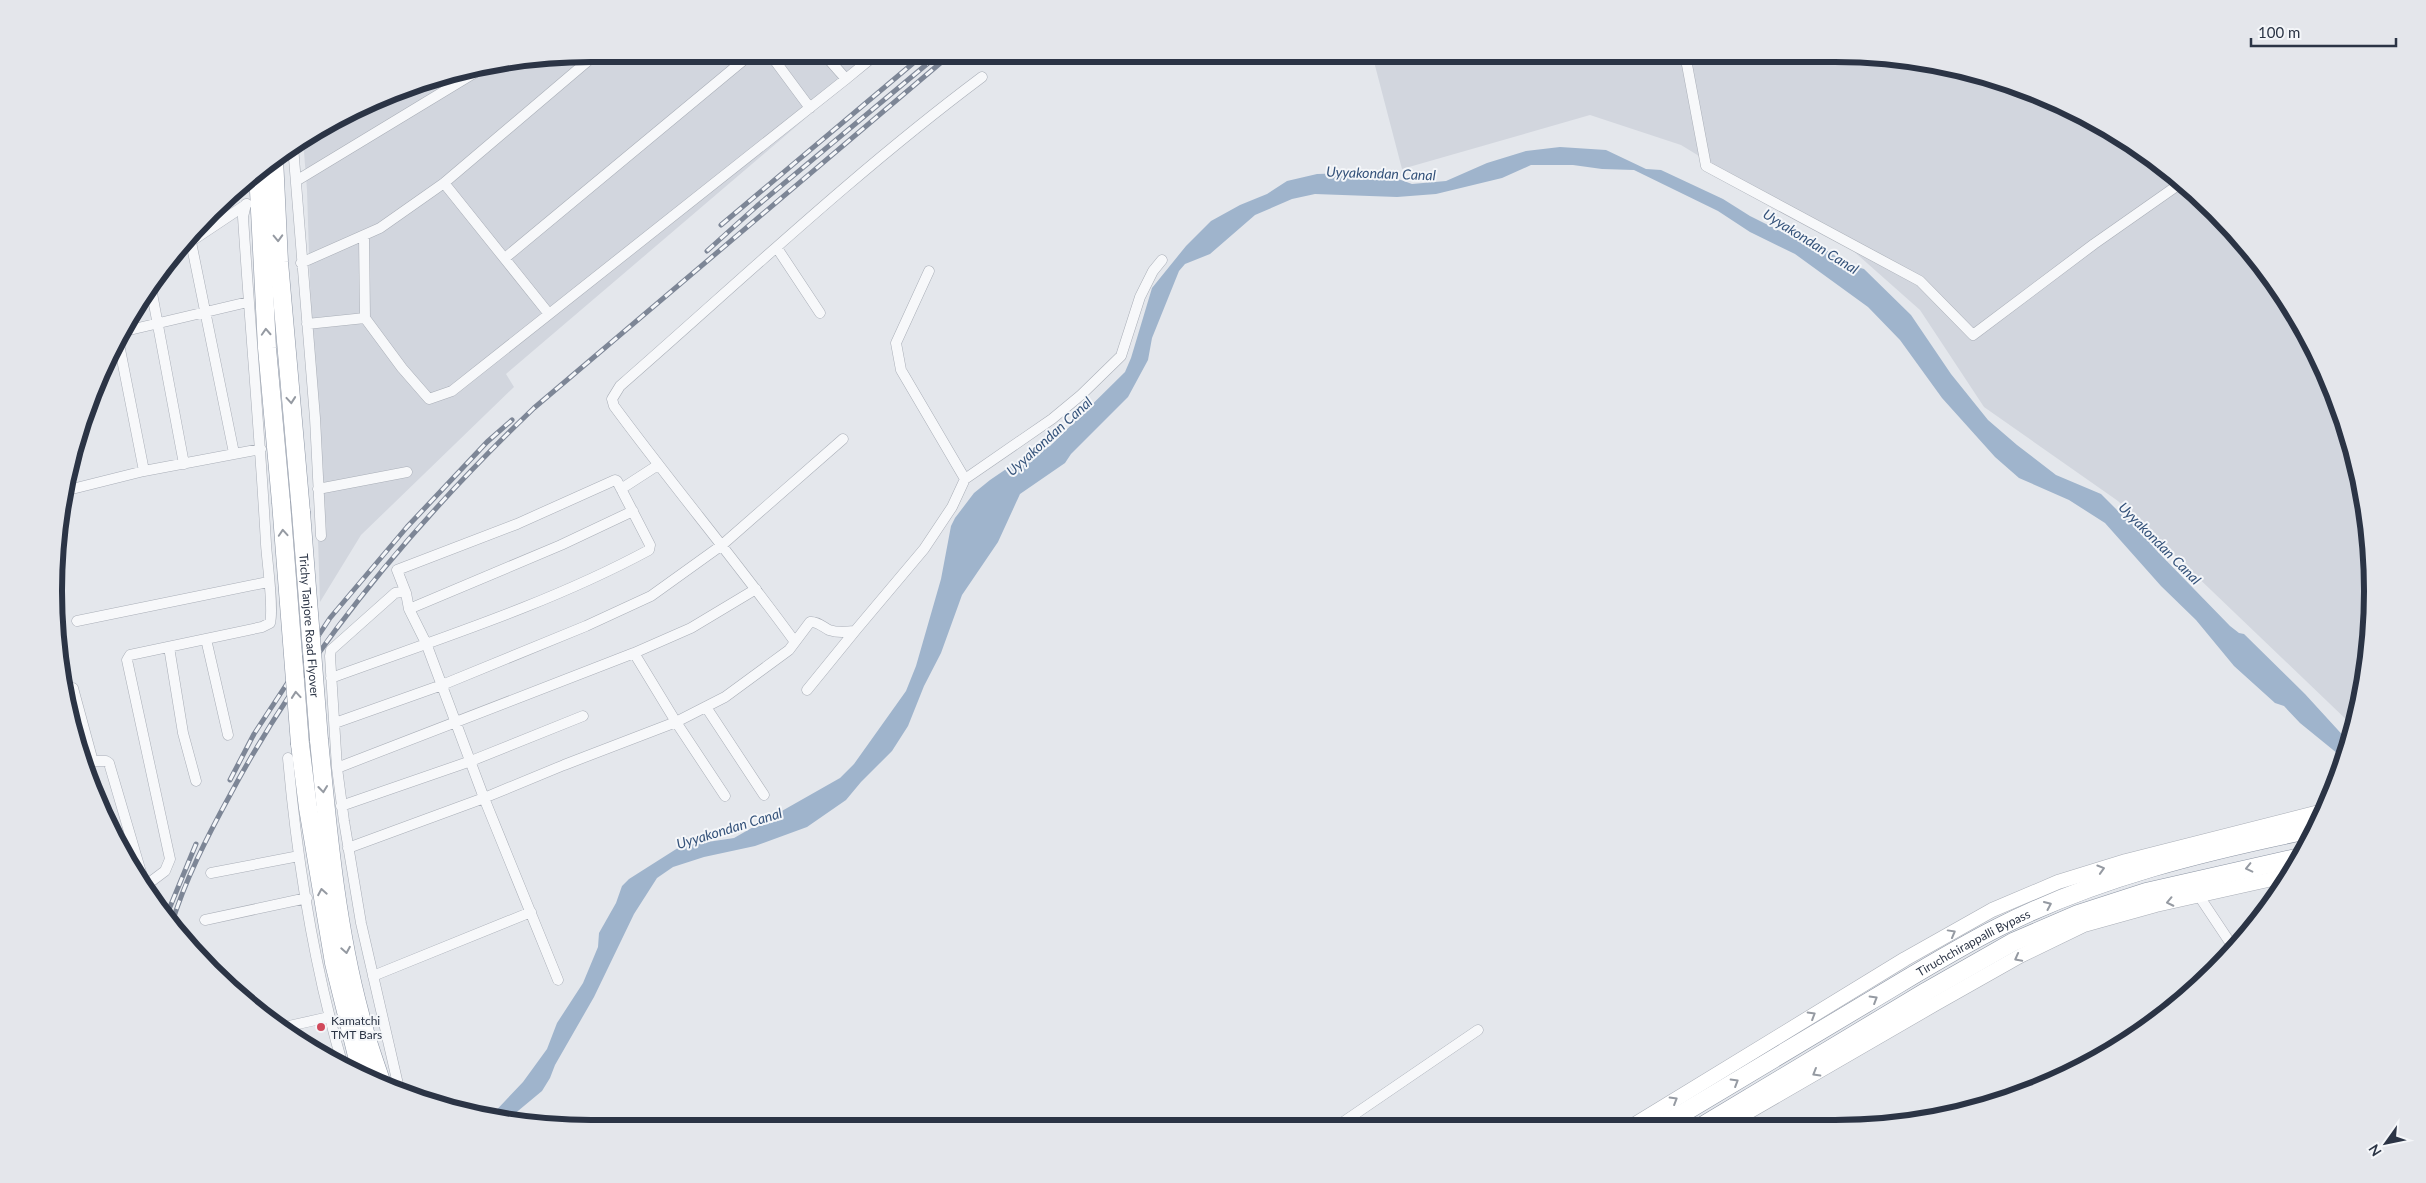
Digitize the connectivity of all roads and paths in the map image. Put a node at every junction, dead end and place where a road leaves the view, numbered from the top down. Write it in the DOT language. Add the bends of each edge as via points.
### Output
graph roads {
  1 [pos="586,62"];
  2 [pos="741,62"];
  3 [pos="776,62"];
  4 [pos="831,62"];
  5 [pos="867,62"];
  6 [pos="1686,62"];
  7 [pos="982,77"];
  8 [pos="465,79"];
  9 [pos="846,79"];
  10 [pos="810,108"];
  11 [pos="293,155"];
  12 [pos="274,168"];
  13 [pos="296,181"];
  14 [pos="256,183"];
  15 [pos="444,183"];
  16 [pos="2175,187"];
  17 [pos="252,201"];
  18 [pos="213,222"];
  19 [pos="364,236"];
  20 [pos="192,246"];
  21 [pos="777,248"];
  22 [pos="505,258"];
  23 [pos="1162,260"];
  24 [pos="301,263"];
  25 [pos="929,270"];
  26 [pos="153,297"];
  27 [pos="248,302"];
  28 [pos="206,310"];
  29 [pos="820,313"];
  30 [pos="549,314"];
  31 [pos="364,318"];
  32 [pos="307,324"];
  33 [pos="158,325"];
  34 [pos="131,330"];
  35 [pos="120,352"];
  36 [pos="843,439"];
  37 [pos="261,448"];
  38 [pos="234,453"];
  39 [pos="184,464"];
  40 [pos="658,465"];
  41 [pos="144,471"];
  42 [pos="407,472"];
  43 [pos="965,479"];
  44 [pos="318,489"];
  45 [pos="621,489"];
  46 [pos="73,490"];
  47 [pos="633,511"];
  48 [pos="321,536"];
  49 [pos="722,545"];
  50 [pos="268,582"];
  51 [pos="756,588"];
  52 [pos="406,593"];
  53 [pos="410,609"];
  54 [pos="77,621"];
  55 [pos="855,631"];
  56 [pos="206,638"];
  57 [pos="795,642"];
  58 [pos="426,643"];
  59 [pos="168,647"];
  60 [pos="634,653"];
  61 [pos="332,678"];
  62 [pos="442,685"];
  63 [pos="73,688"];
  64 [pos="807,690"];
  65 [pos="706,707"];
  66 [pos="583,716"];
  67 [pos="455,722"];
  68 [pos="676,722"];
  69 [pos="334,723"];
  70 [pos="228,735"];
  71 [pos="288,758"];
  72 [pos="471,760"];
  73 [pos="337,768"];
  74 [pos="196,781"];
  75 [pos="764,794"];
  76 [pos="725,796"];
  77 [pos="484,798"];
  78 [pos="342,806"];
  79 [pos="2314,813"];
  80 [pos="2306,830"];
  81 [pos="348,848"];
  82 [pos="299,856"];
  83 [pos="2291,859"];
  84 [pos="138,864"];
  85 [pos="211,873"];
  86 [pos="2279,878"];
  87 [pos="150,882"];
  88 [pos="2199,896"];
  89 [pos="307,898"];
  90 [pos="531,912"];
  91 [pos="205,920"];
  92 [pos="2229,943"];
  93 [pos="373,976"];
  94 [pos="558,980"];
  95 [pos="329,1017"];
  96 [pos="290,1026"];
  97 [pos="1478,1030"];
  98 [pos="337,1055"];
  99 [pos="360,1067"];
  100 [pos="379,1076"];
  101 [pos="398,1083"];
  102 [pos="1346,1120"];
  103 [pos="1642,1120"];
  104 [pos="1673,1120"];
  105 [pos="1712,1120"];
  106 [pos="1735,1120"];
  1 -- 15 [label="street"];
  2 -- 22 [label="street"];
  3 -- 10 [label="street"];
  4 -- 9 [label="street"];
  5 -- 9 [label="street"];
  6 -- 16 [label="street" via="1706,166 1920,281 1973,335"];
  7 -- 21 [label="street" via="907,135"];
  8 -- 13 [label="street"];
  9 -- 10 [label="street"];
  10 -- 30 [label="street"];
  11 -- 13 [label="street"];
  12 -- 100 [label="highway, Trichy Tanjore Road Flyover, one-way, bridge" via="279,262 328,839 350,975"];
  13 -- 24 [label="street"];
  14 -- 17 [label="highway, Trichy Tanjore Road Flyover"];
  15 -- 19 [label="street"];
  15 -- 22 [label="street"];
  17 -- 18 [label="street"];
  17 -- 27 [label="street" via="243,217"];
  99 -- 17 [label="highway, Trichy Tanjore Road Flyover, one-way, bridge" via="334,963 306,799 260,231"];
  19 -- 24 [label="street"];
  19 -- 31 [label="street"];
  20 -- 28 [label="street"];
  21 -- 29 [label="street"];
  21 -- 40 [label="street" via="615,392 614,406"];
  22 -- 30 [label="street"];
  23 -- 43 [label="street" via="1140,298 1121,356 1081,396 1052,419"];
  24 -- 32 [label="street"];
  25 -- 43 [label="street" via="896,344 897,357 901,370"];
  26 -- 33 [label="street"];
  27 -- 28 [label="street"];
  27 -- 37 [label="street"];
  28 -- 33 [label="street"];
  28 -- 38 [label="street"];
  30 -- 31 [label="street" via="452,391 429,399"];
  31 -- 32 [label="street"];
  32 -- 44 [label="street"];
  33 -- 34 [label="street"];
  33 -- 39 [label="street"];
  35 -- 41 [label="street"];
  36 -- 49 [label="street"];
  37 -- 38 [label="street"];
  37 -- 50 [label="street"];
  38 -- 39 [label="street"];
  39 -- 41 [label="street"];
  40 -- 45 [label="street"];
  40 -- 49 [label="street"];
  41 -- 46 [label="street"];
  42 -- 44 [label="street"];
  43 -- 55 [label="street" via="952,507 924,549"];
  44 -- 48 [label="street"];
  45 -- 47 [label="street"];
  45 -- 52 [label="street" via="615,480 517,524 397,570"];
  47 -- 53 [label="street" via="561,546"];
  47 -- 58 [label="street" via="650,545 649,550 523,607"];
  49 -- 51 [label="street"];
  49 -- 62 [label="street" via="651,596"];
  50 -- 54 [label="street"];
  50 -- 56 [label="street" via="270,623"];
  51 -- 57 [label="street"];
  51 -- 60 [label="street" via="692,628"];
  52 -- 53 [label="street"];
  52 -- 61 [label="street" via="395,593 331,650"];
  53 -- 58 [label="street"];
  55 -- 57 [label="street" via="843,633 814,621"];
  55 -- 64 [label="street"];
  56 -- 59 [label="street"];
  56 -- 70 [label="street"];
  57 -- 65 [label="street" via="770,665"];
  58 -- 61 [label="street"];
  58 -- 62 [label="street"];
  59 -- 74 [label="street" via="183,733"];
  59 -- 87 [label="street" via="130,655 127,660 170,859 166,871"];
  60 -- 67 [label="street"];
  60 -- 68 [label="street"];
  61 -- 69 [label="street"];
  62 -- 67 [label="street"];
  62 -- 69 [label="street"];
  63 -- 84 [label="street" via="92,758 108,764"];
  65 -- 68 [label="street"];
  65 -- 75 [label="street"];
  66 -- 72 [label="street"];
  67 -- 72 [label="street"];
  67 -- 73 [label="street"];
  68 -- 76 [label="street"];
  68 -- 77 [label="street"];
  69 -- 73 [label="street"];
  71 -- 82 [label="street"];
  72 -- 77 [label="street"];
  72 -- 78 [label="street"];
  73 -- 78 [label="street"];
  77 -- 81 [label="street"];
  77 -- 90 [label="street"];
  78 -- 81 [label="street"];
  103 -- 79 [label="street, one-way" via="1905,959 1992,910 2058,882 2126,861"];
  104 -- 80 [label="highway, Tiruchchirappalli Bypass, one-way" via="1999,926 2133,873"];
  81 -- 93 [label="street" via="360,923"];
  82 -- 85 [label="street"];
  82 -- 89 [label="street"];
  83 -- 105 [label="highway, Tiruchchirappalli Bypass, one-way" via="2146,892 2078,914 2013,942"];
  86 -- 88 [label="street"];
  88 -- 92 [label="street"];
  88 -- 106 [label="street, one-way" via="2084,925 1935,1004"];
  89 -- 91 [label="street"];
  89 -- 95 [label="street"];
  90 -- 93 [label="street"];
  90 -- 94 [label="street"];
  93 -- 101 [label="street"];
  95 -- 96 [label="street"];
  95 -- 98 [label="street"];
  97 -- 102 [label="street"];
}
